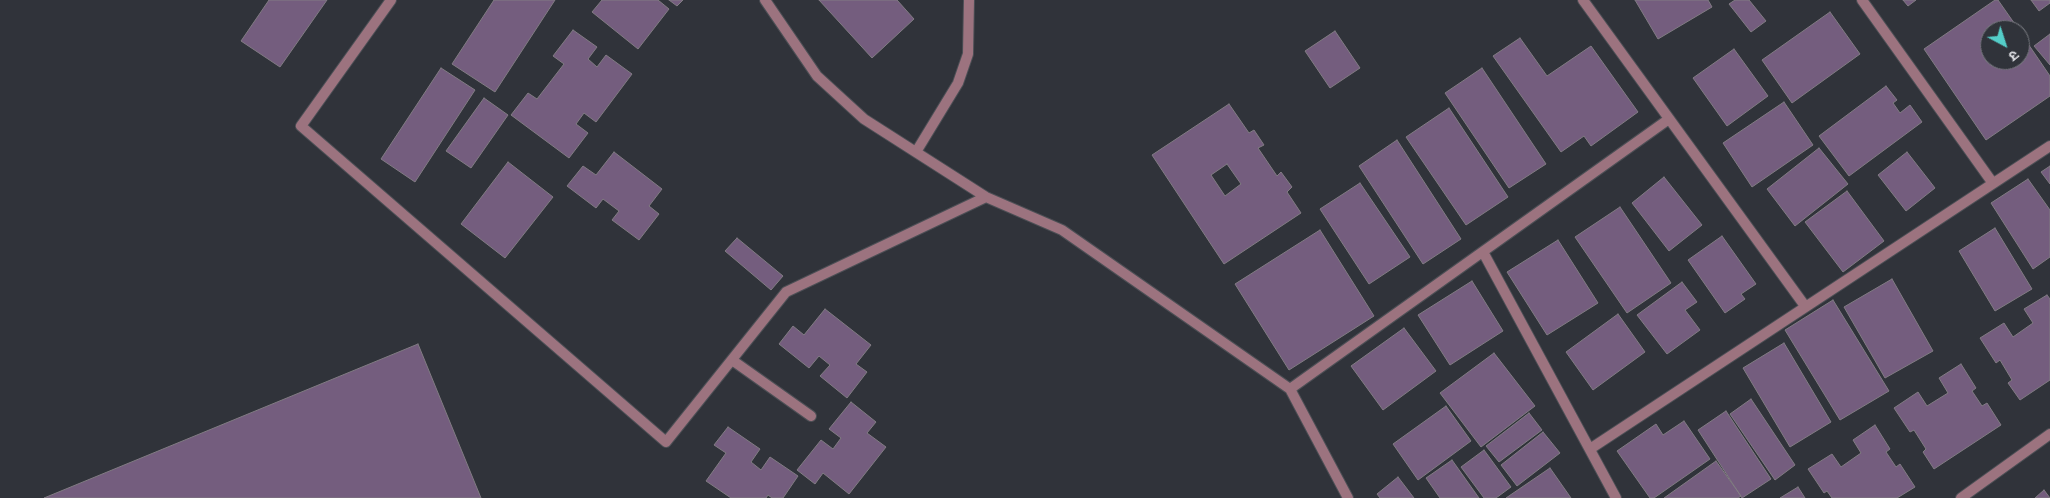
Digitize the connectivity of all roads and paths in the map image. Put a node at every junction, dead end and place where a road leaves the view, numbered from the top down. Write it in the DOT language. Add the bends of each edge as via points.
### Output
graph roads {
  1 [pos="391,0"];
  2 [pos="764,0"];
  3 [pos="969,0"];
  4 [pos="1583,0"];
  5 [pos="1862,0"];
  6 [pos="1669,119"];
  7 [pos="2050,146"];
  8 [pos="916,152"];
  9 [pos="1992,182"];
  10 [pos="986,197"];
  11 [pos="1483,252"];
  12 [pos="1805,306"];
  13 [pos="732,360"];
  14 [pos="1290,389"];
  15 [pos="811,416"];
  16 [pos="2050,434"];
  17 [pos="1590,449"];
  18 [pos="1348,498"];
  19 [pos="1616,498"];
  20 [pos="1961,498"];
  1 -- 13 [label="street" via="300,126 666,442"];
  2 -- 8 [label="street" via="816,76 864,119"];
  3 -- 8 [label="street" via="968,54 958,83"];
  4 -- 6 [label="street"];
  5 -- 9 [label="street"];
  6 -- 11 [label="street"];
  6 -- 12 [label="street"];
  7 -- 9 [label="street"];
  8 -- 10 [label="street"];
  9 -- 12 [label="street"];
  10 -- 13 [label="street" via="786,292"];
  10 -- 14 [label="street" via="1062,230"];
  11 -- 14 [label="street"];
  11 -- 17 [label="street"];
  12 -- 17 [label="street"];
  13 -- 15 [label="street"];
  14 -- 18 [label="street"];
  16 -- 20 [label="street"];
  17 -- 19 [label="street"];
}
